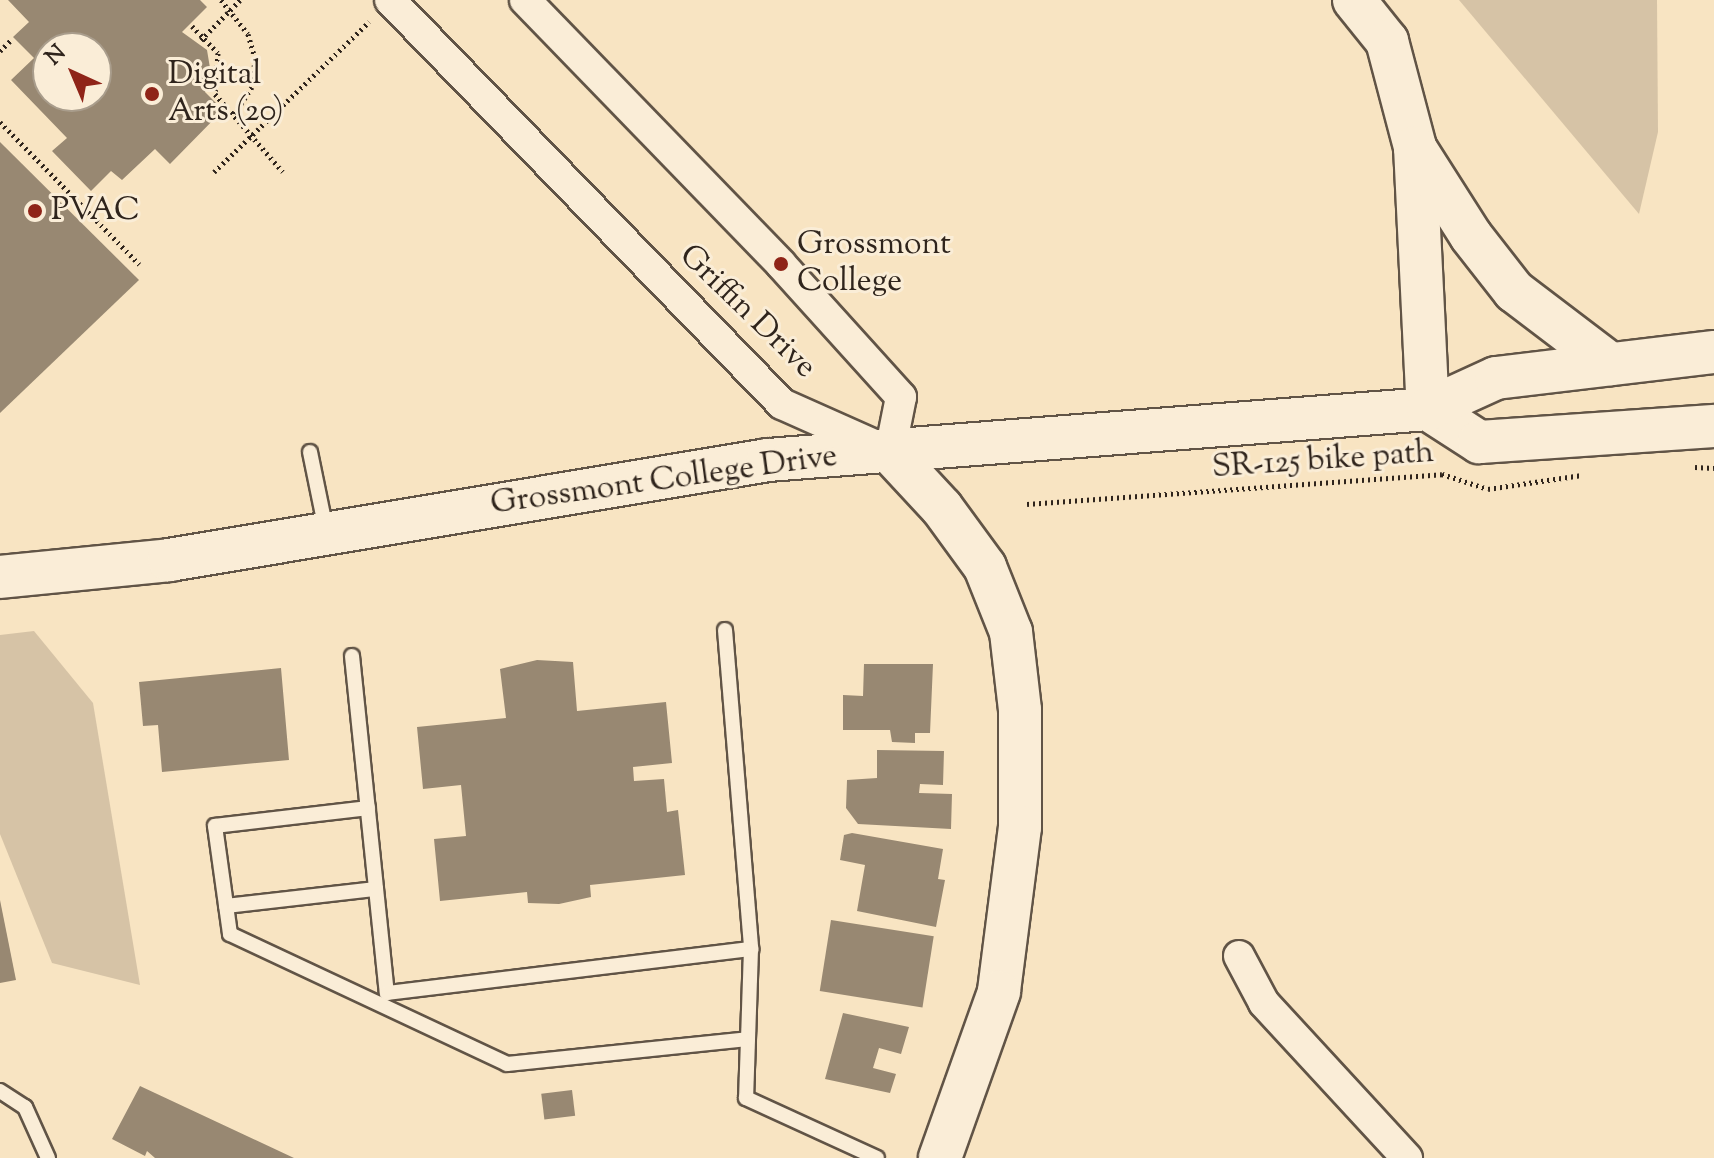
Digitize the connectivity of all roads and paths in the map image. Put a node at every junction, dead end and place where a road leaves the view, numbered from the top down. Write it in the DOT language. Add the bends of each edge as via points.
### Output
graph roads {
  1 [pos="221,0"];
  2 [pos="240,0"];
  3 [pos="390,0"];
  4 [pos="525,0"];
  5 [pos="1354,0"];
  6 [pos="230,10"];
  7 [pos="368,22"];
  8 [pos="192,26"];
  9 [pos="203,37"];
  10 [pos="12,39"];
  11 [pos="0,51"];
  12 [pos="234,115"];
  13 [pos="0,122"];
  14 [pos="252,136"];
  15 [pos="1415,147"];
  16 [pos="214,172"];
  17 [pos="283,172"];
  18 [pos="139,264"];
  19 [pos="1714,352"];
  20 [pos="1610,364"];
  21 [pos="1428,409"];
  22 [pos="1714,426"];
  23 [pos="310,452"];
  24 [pos="890,452"];
  25 [pos="1691,467"];
  26 [pos="1714,468"];
  27 [pos="1587,474"];
  28 [pos="1027,504"];
  29 [pos="327,533"];
  30 [pos="0,577"];
  31 [pos="725,630"];
  32 [pos="352,656"];
  33 [pos="368,808"];
  34 [pos="376,889"];
  35 [pos="226,906"];
  36 [pos="751,949"];
  37 [pos="1239,956"];
  38 [pos="384,999"];
  39 [pos="748,1039"];
  40 [pos="0,1091"];
  41 [pos="48,1158"];
  42 [pos="877,1158"];
  43 [pos="940,1158"];
  44 [pos="1407,1158"];
  1 -- 6 [label="path"];
  2 -- 6 [label="path"];
  3 -- 24 [label="street, Griffin Drive" via="782,404"];
  4 -- 24 [label="street, Griffin Drive" via="781,264 901,397"];
  5 -- 15 [label="main road" via="1387,41"];
  6 -- 9 [label="path"];
  6 -- 12 [label="path" via="248,34 255,59 252,87"];
  7 -- 14 [label="path"];
  8 -- 9 [label="path"];
  9 -- 12 [label="path" via="218,53 215,94"];
  10 -- 11 [label="path"];
  12 -- 14 [label="path"];
  13 -- 18 [label="path"];
  14 -- 16 [label="path"];
  14 -- 17 [label="path"];
  15 -- 20 [label="main road" via="1471,236 1514,291"];
  15 -- 21 [label="main road"];
  19 -- 20 [label="main road, Grossmont College Drive"];
  20 -- 21 [label="main road, Grossmont College Drive" via="1496,378"];
  21 -- 22 [label="main road" via="1479,442"];
  21 -- 24 [label="main road, Grossmont College Drive"];
  23 -- 29 [label="lane"];
  24 -- 29 [label="main road, Grossmont College Drive" via="768,460"];
  24 -- 43 [label="main road" via="942,508 985,567 1011,632 1020,710 1020,827 999,992"];
  25 -- 26 [label="path"];
  27 -- 28 [label="path, SR-125 bike path" via="1488,489 1442,474"];
  29 -- 30 [label="main road, Grossmont College Drive" via="169,560"];
  31 -- 36 [label="lane"];
  32 -- 33 [label="lane"];
  33 -- 34 [label="lane"];
  33 -- 35 [label="lane" via="215,826"];
  34 -- 35 [label="lane"];
  34 -- 38 [label="lane"];
  35 -- 38 [label="lane" via="230,934"];
  36 -- 38 [label="lane"];
  36 -- 39 [label="lane"];
  37 -- 44 [label="street" via="1264,1003"];
  38 -- 39 [label="lane" via="507,1064"];
  39 -- 42 [label="lane" via="746,1098"];
  40 -- 41 [label="lane" via="25,1107"];
}
